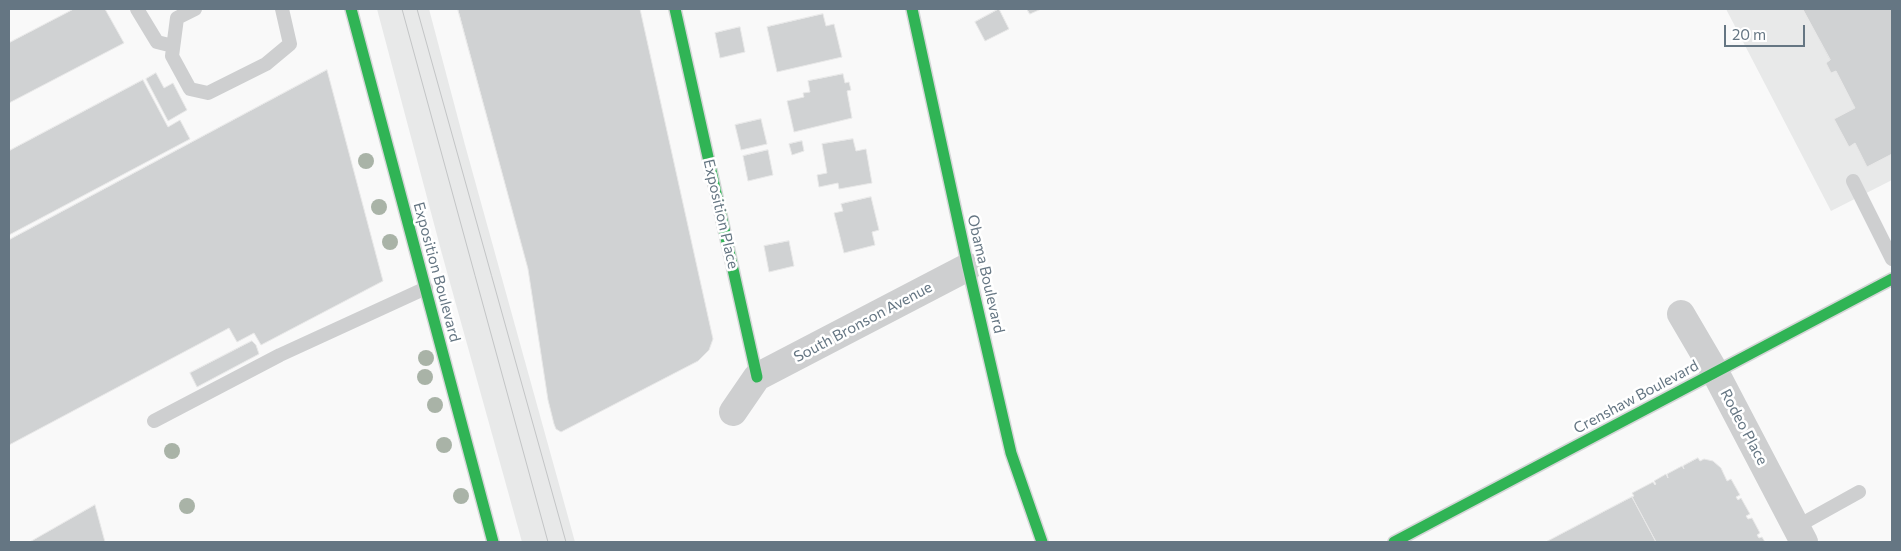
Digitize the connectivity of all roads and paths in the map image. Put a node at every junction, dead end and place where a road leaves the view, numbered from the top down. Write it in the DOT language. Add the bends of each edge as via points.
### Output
graph roads {
  1 [pos="136,9"];
  2 [pos="195,9"];
  3 [pos="282,9"];
  4 [pos="351,9"];
  5 [pos="675,9"];
  6 [pos="912,9"];
  7 [pos="173,46"];
  8 [pos="1853,181"];
  9 [pos="1892,259"];
  10 [pos="968,267"];
  11 [pos="1892,279"];
  12 [pos="426,288"];
  13 [pos="1681,314"];
  14 [pos="1715,372"];
  15 [pos="758,377"];
  16 [pos="733,412"];
  17 [pos="154,421"];
  18 [pos="1859,492"];
  19 [pos="1800,535"];
  20 [pos="493,542"];
  21 [pos="1042,542"];
  22 [pos="1394,542"];
  1 -- 7 [label="lane" via="157,42"];
  2 -- 7 [label="lane" via="177,18"];
  3 -- 7 [label="lane" via="290,44 266,64 208,93 190,89 172,56"];
  4 -- 12 [label="main road, Exposition Boulevard"];
  5 -- 15 [label="main road, Exposition Place"];
  6 -- 10 [label="main road, Obama Boulevard"];
  8 -- 9 [label="lane"];
  10 -- 15 [label="street, South Bronson Avenue"];
  10 -- 21 [label="main road, Obama Boulevard" via="1011,453"];
  11 -- 14 [label="main road, Crenshaw Boulevard"];
  12 -- 17 [label="lane" via="280,355"];
  12 -- 20 [label="main road, Exposition Boulevard"];
  13 -- 14 [label="street, Rodeo Place"];
  14 -- 19 [label="street, Rodeo Place"];
  14 -- 22 [label="main road, Crenshaw Boulevard"];
  15 -- 16 [label="street"];
  18 -- 19 [label="lane"];
}
